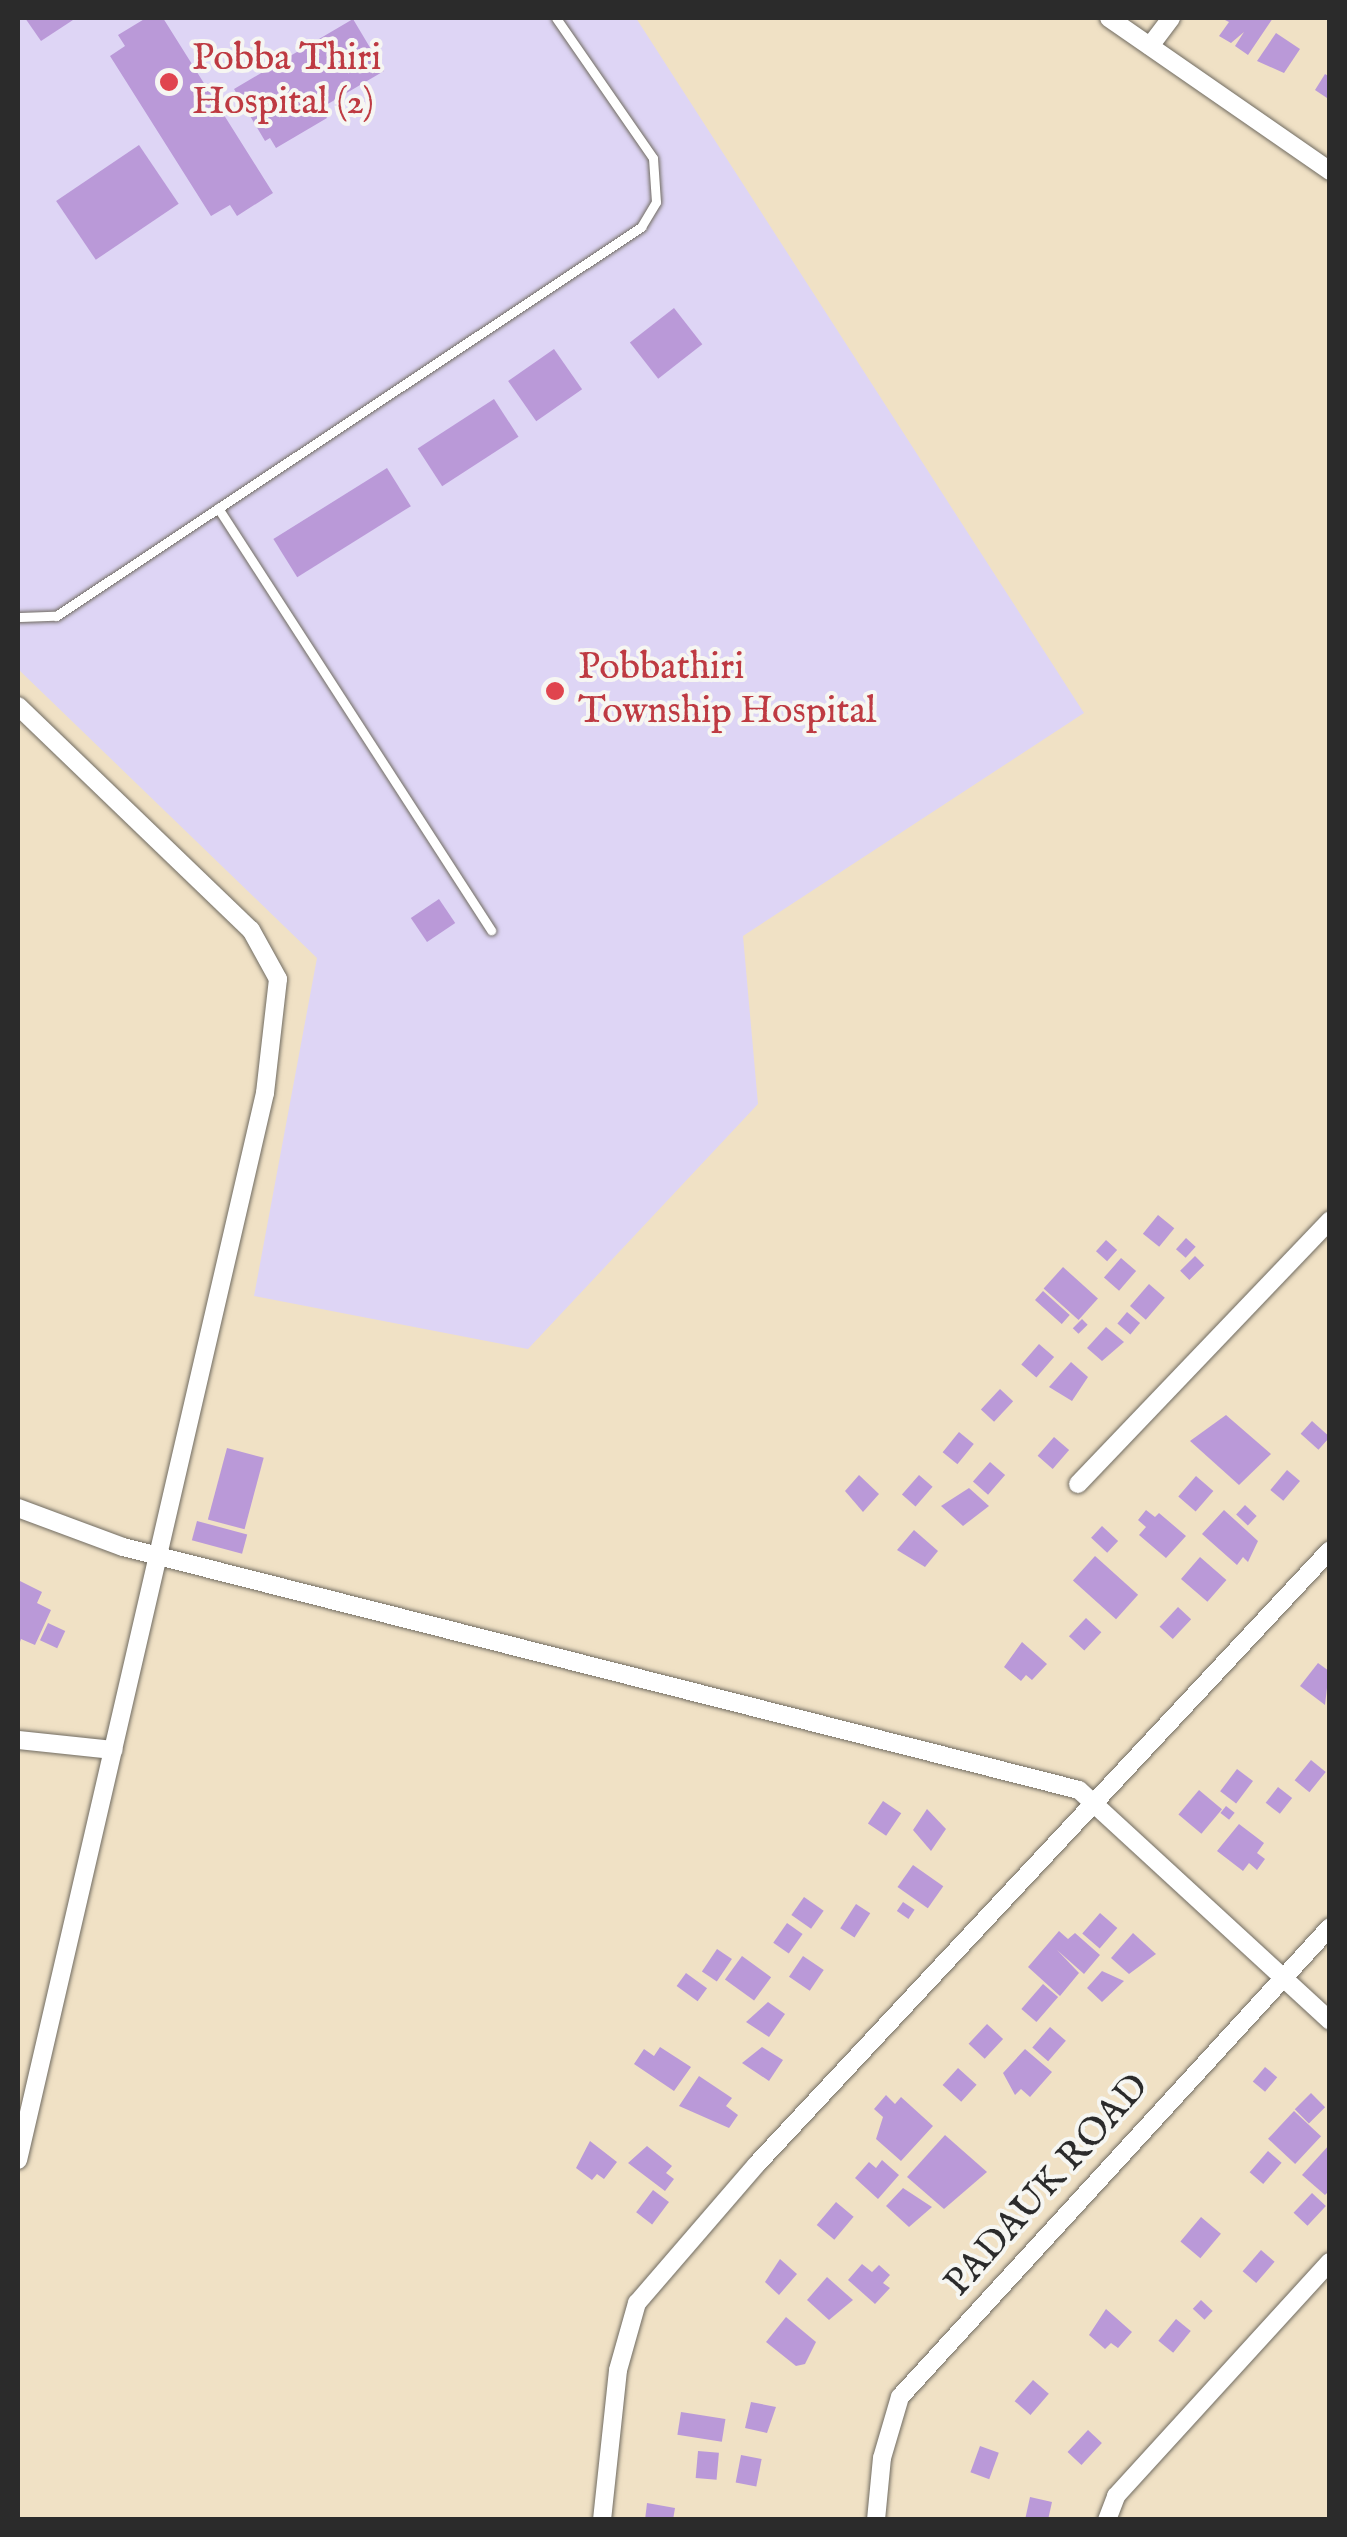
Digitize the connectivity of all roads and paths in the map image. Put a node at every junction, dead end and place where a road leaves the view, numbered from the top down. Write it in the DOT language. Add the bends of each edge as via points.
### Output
graph roads {
  1 [pos="556,18"];
  2 [pos="1109,18"];
  3 [pos="1171,18"];
  4 [pos="1150,46"];
  5 [pos="1330,171"];
  6 [pos="218,508"];
  7 [pos="18,616"];
  8 [pos="18,706"];
  9 [pos="490,930"];
  10 [pos="1330,1220"];
  11 [pos="1078,1484"];
  12 [pos="18,1508"];
  13 [pos="1330,1550"];
  14 [pos="158,1556"];
  15 [pos="18,1740"];
  16 [pos="113,1750"];
  17 [pos="1096,1806"];
  18 [pos="1330,1927"];
  19 [pos="1282,1978"];
  20 [pos="1330,2021"];
  21 [pos="18,2160"];
  22 [pos="1330,2262"];
  23 [pos="602,2520"];
  24 [pos="876,2520"];
  25 [pos="1107,2520"];
  1 -- 6 [label="lane" via="654,158 656,202 641,227"];
  2 -- 4 [label="street"];
  3 -- 4 [label="street"];
  4 -- 5 [label="street"];
  6 -- 7 [label="lane" via="56,616"];
  6 -- 9 [label="lane"];
  8 -- 14 [label="street" via="251,930 278,979 265,1093"];
  10 -- 11 [label="street"];
  12 -- 14 [label="street"];
  13 -- 17 [label="street"];
  14 -- 16 [label="street"];
  14 -- 17 [label="street" via="1079,1790"];
  15 -- 16 [label="street"];
  16 -- 21 [label="street"];
  17 -- 19 [label="street"];
  17 -- 23 [label="street" via="756,2165 637,2303 618,2370"];
  18 -- 19 [label="street, PADAUK ROAD"];
  19 -- 20 [label="street"];
  19 -- 24 [label="street, PADAUK ROAD" via="900,2397 882,2458"];
  22 -- 25 [label="street" via="1116,2496"];
}
